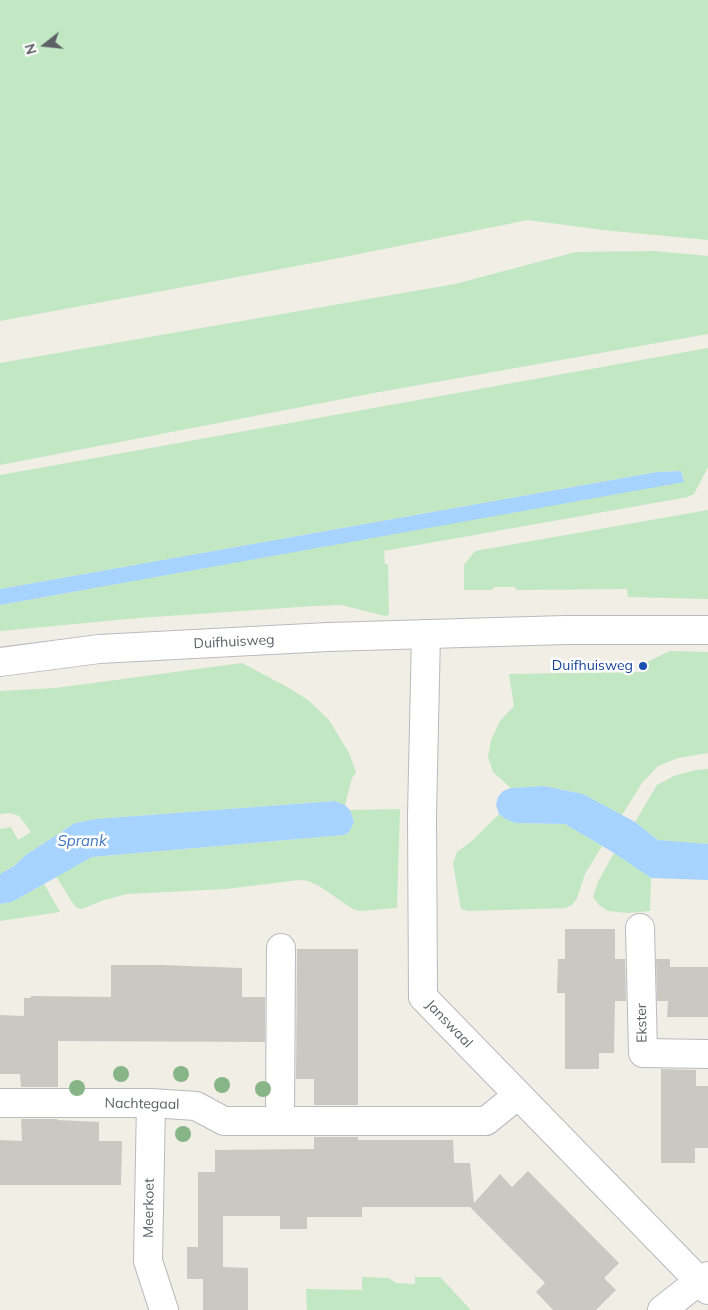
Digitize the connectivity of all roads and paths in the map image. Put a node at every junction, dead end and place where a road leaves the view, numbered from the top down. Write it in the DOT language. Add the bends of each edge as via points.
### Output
graph roads {
  1 [pos="708,630"];
  2 [pos="426,634"];
  3 [pos="0,662"];
  4 [pos="640,928"];
  5 [pos="281,948"];
  6 [pos="708,1054"];
  7 [pos="518,1095"];
  8 [pos="0,1103"];
  9 [pos="151,1103"];
  10 [pos="280,1120"];
  11 [pos="705,1282"];
  12 [pos="164,1310"];
  13 [pos="662,1310"];
  1 -- 2 [label="street, Duifhuisweg"];
  2 -- 3 [label="street, Duifhuisweg" via="328,636 99,650"];
  2 -- 7 [label="street, Janswaal" via="422,761 423,997"];
  4 -- 6 [label="street, Ekster" via="643,1053"];
  5 -- 10 [label="street"];
  7 -- 10 [label="street, Nachtegaal" via="486,1121"];
  7 -- 11 [label="street, Janswaal"];
  8 -- 9 [label="street, Nachtegaal"];
  9 -- 10 [label="street, Nachtegaal" via="196,1106 224,1121"];
  9 -- 12 [label="street, Meerkoet" via="148,1260"];
  11 -- 13 [label="street"];
}
